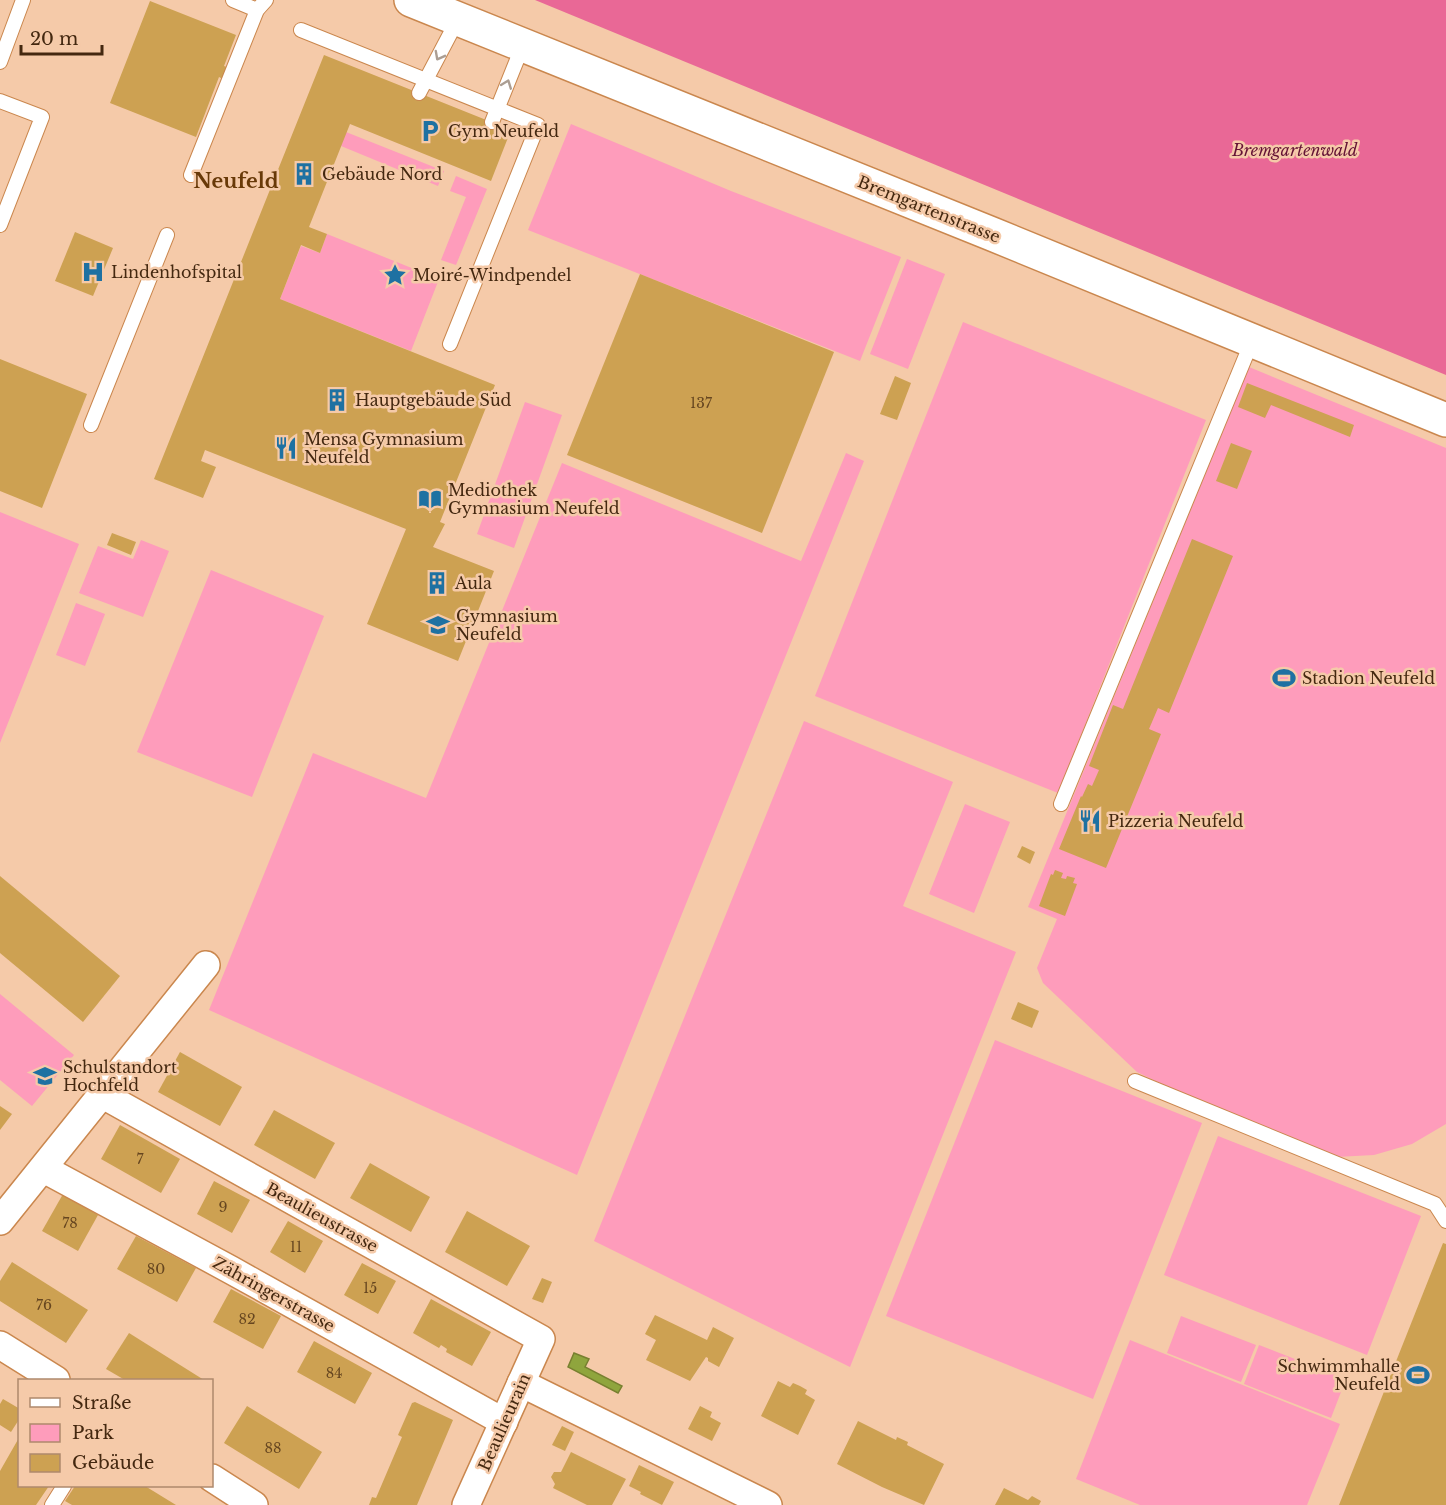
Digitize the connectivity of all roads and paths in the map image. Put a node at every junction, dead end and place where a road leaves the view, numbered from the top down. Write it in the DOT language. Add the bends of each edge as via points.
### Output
graph roads {
  1 [pos="23,0"];
  2 [pos="233,0"];
  3 [pos="411,0"];
  4 [pos="261,5"];
  5 [pos="458,19"];
  6 [pos="301,30"];
  7 [pos="523,45"];
  8 [pos="0,62"];
  9 [pos="426,80"];
  10 [pos="419,93"];
  11 [pos="0,101"];
  12 [pos="498,109"];
  13 [pos="492,122"];
  14 [pos="191,175"];
  15 [pos="0,226"];
  16 [pos="167,235"];
  17 [pos="1252,341"];
  18 [pos="450,344"];
  19 [pos="1446,420"];
  20 [pos="91,425"];
  21 [pos="1061,804"];
  22 [pos="206,965"];
  23 [pos="1135,1081"];
  24 [pos="103,1095"];
  25 [pos="44,1169"];
  26 [pos="0,1221"];
  27 [pos="1446,1221"];
  28 [pos="541,1339"];
  29 [pos="0,1345"];
  30 [pos="54,1379"];
  31 [pos="521,1383"];
  32 [pos="504,1422"];
  33 [pos="213,1479"];
  34 [pos="63,1487"];
  35 [pos="52,1505"];
  36 [pos="254,1505"];
  37 [pos="466,1505"];
  38 [pos="768,1505"];
  1 -- 8 [label="lane"];
  2 -- 4 [label="lane"];
  3 -- 5 [label="main road, Bremgartenstrasse"];
  4 -- 14 [label="lane"];
  5 -- 7 [label="main road, Bremgartenstrasse"];
  5 -- 9 [label="lane, one-way"];
  6 -- 9 [label="lane"];
  12 -- 7 [label="lane, one-way"];
  7 -- 17 [label="main road, Bremgartenstrasse"];
  9 -- 10 [label="lane"];
  9 -- 12 [label="lane"];
  11 -- 15 [label="lane" via="42,117"];
  12 -- 13 [label="lane"];
  12 -- 18 [label="lane" via="538,125"];
  16 -- 20 [label="lane"];
  17 -- 19 [label="main road, Bremgartenstrasse"];
  17 -- 21 [label="lane"];
  22 -- 24 [label="street"];
  23 -- 27 [label="lane" via="1435,1204"];
  24 -- 25 [label="street"];
  24 -- 28 [label="street, Beaulieustrasse"];
  25 -- 26 [label="street"];
  25 -- 32 [label="street, Zähringerstrasse"];
  28 -- 31 [label="street, Beaulieurain"];
  29 -- 30 [label="street"];
  31 -- 32 [label="street, Beaulieurain"];
  31 -- 38 [label="street"];
  32 -- 37 [label="street, Beaulieurain"];
  33 -- 36 [label="street"];
  34 -- 35 [label="lane"];
}
